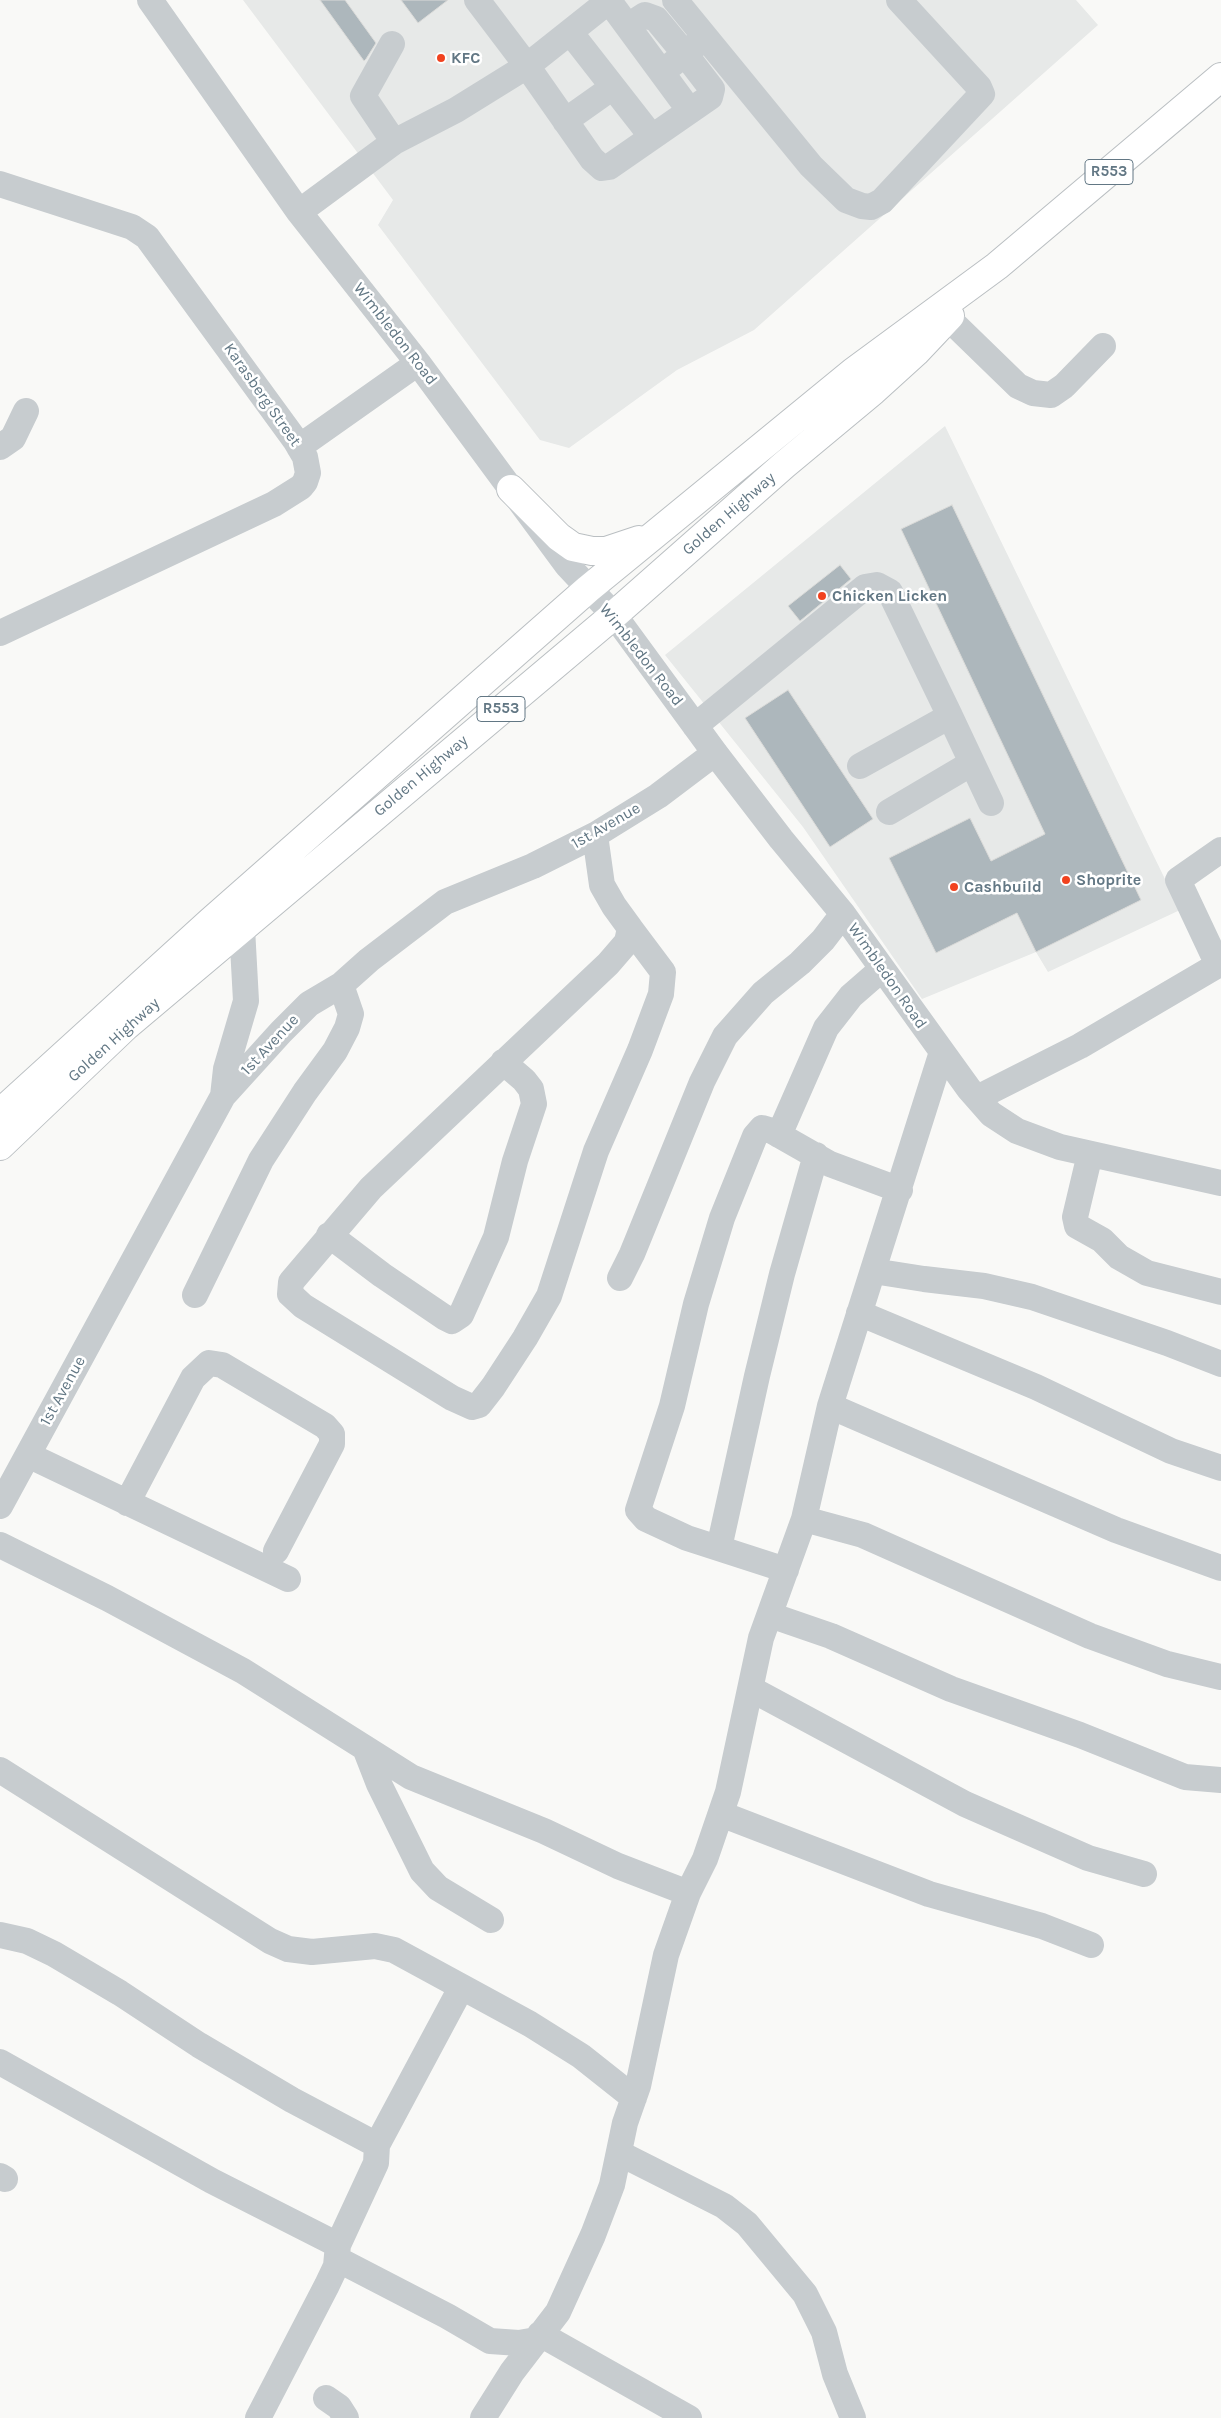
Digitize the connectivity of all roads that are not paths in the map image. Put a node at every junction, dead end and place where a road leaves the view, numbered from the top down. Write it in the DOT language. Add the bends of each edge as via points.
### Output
graph roads {
  1 [pos="477,0"];
  2 [pos="610,0"];
  3 [pos="675,0"];
  4 [pos="899,0"];
  5 [pos="162,4"];
  6 [pos="628,26"];
  7 [pos="570,32"];
  8 [pos="705,37"];
  9 [pos="392,44"];
  10 [pos="685,54"];
  11 [pos="527,66"];
  12 [pos="663,72"];
  13 [pos="614,87"];
  14 [pos="1215,89"];
  15 [pos="690,111"];
  16 [pos="565,120"];
  17 [pos="652,137"];
  18 [pos="394,142"];
  19 [pos="0,184"];
  20 [pos="298,212"];
  21 [pos="997,266"];
  22 [pos="948,318"];
  23 [pos="1103,346"];
  24 [pos="418,363"];
  25 [pos="26,410"];
  26 [pos="0,447"];
  27 [pos="300,447"];
  28 [pos="511,489"];
  29 [pos="657,532"];
  30 [pos="588,589"];
  31 [pos="614,615"];
  32 [pos="0,633"];
  33 [pos="950,716"];
  34 [pos="695,726"];
  35 [pos="715,753"];
  36 [pos="972,763"];
  37 [pos="860,766"];
  38 [pos="991,803"];
  39 [pos="889,812"];
  40 [pos="595,835"];
  41 [pos="1221,850"];
  42 [pos="843,914"];
  43 [pos="242,928"];
  44 [pos="630,928"];
  45 [pos="882,970"];
  46 [pos="341,985"];
  47 [pos="942,1052"];
  48 [pos="503,1062"];
  49 [pos="223,1096"];
  50 [pos="977,1098"];
  51 [pos="0,1113"];
  52 [pos="779,1135"];
  53 [pos="0,1146"];
  54 [pos="1090,1154"];
  55 [pos="816,1156"];
  56 [pos="1221,1183"];
  57 [pos="900,1190"];
  58 [pos="329,1235"];
  59 [pos="873,1271"];
  60 [pos="620,1278"];
  61 [pos="1221,1292"];
  62 [pos="195,1295"];
  63 [pos="859,1313"];
  64 [pos="1221,1364"];
  65 [pos="830,1406"];
  66 [pos="28,1455"];
  67 [pos="1221,1468"];
  68 [pos="127,1503"];
  69 [pos="0,1506"];
  70 [pos="804,1519"];
  71 [pos="0,1544"];
  72 [pos="718,1548"];
  73 [pos="276,1551"];
  74 [pos="1221,1568"];
  75 [pos="786,1570"];
  76 [pos="288,1580"];
  77 [pos="770,1616"];
  78 [pos="1221,1677"];
  79 [pos="751,1689"];
  80 [pos="365,1748"];
  81 [pos="0,1770"];
  82 [pos="1221,1780"];
  83 [pos="721,1814"];
  84 [pos="1144,1874"];
  85 [pos="688,1893"];
  86 [pos="491,1920"];
  87 [pos="0,1935"];
  88 [pos="1091,1945"];
  89 [pos="461,1988"];
  90 [pos="0,2062"];
  91 [pos="634,2098"];
  92 [pos="377,2145"];
  93 [pos="619,2152"];
  94 [pos="338,2252"];
  95 [pos="538,2337"];
  96 [pos="326,2398"];
  97 [pos="258,2418"];
  98 [pos="346,2418"];
  99 [pos="483,2418"];
  100 [pos="689,2418"];
  101 [pos="853,2418"];
  1 -- 11 [label="street"];
  2 -- 6 [label="street"];
  2 -- 7 [label="street"];
  3 -- 8 [label="street"];
  4 -- 8 [label="street" via="982,94 882,200 871,207 853,203 838,194"];
  5 -- 20 [label="street, Wimbledon Road"];
  6 -- 10 [label="street" via="644,15 651,16"];
  6 -- 12 [label="street"];
  7 -- 11 [label="street"];
  7 -- 13 [label="street"];
  8 -- 10 [label="street"];
  9 -- 18 [label="street" via="363,96"];
  10 -- 12 [label="street"];
  10 -- 15 [label="street" via="712,89 710,97"];
  11 -- 16 [label="street"];
  11 -- 18 [label="street" via="456,110"];
  12 -- 15 [label="street"];
  13 -- 16 [label="street"];
  13 -- 17 [label="street"];
  14 -- 21 [label="main road, Golden Highway / R553"];
  15 -- 17 [label="street"];
  16 -- 17 [label="street" via="602,168 609,167"];
  18 -- 20 [label="street"];
  19 -- 27 [label="street, Karasberg Street" via="132,227 147,237"];
  20 -- 24 [label="street, Wimbledon Road"];
  21 -- 22 [label="main road, Golden Highway / R553"];
  21 -- 29 [label="main road, Golden Highway / R553" via="853,372"];
  22 -- 23 [label="street" via="1018,386 1033,393 1050,395 1064,386"];
  22 -- 31 [label="main road, Golden Highway / R553" via="873,391"];
  24 -- 27 [label="street"];
  24 -- 28 [label="street, Wimbledon Road"];
  25 -- 26 [label="street" via="13,438"];
  27 -- 32 [label="street, Karasberg Street" via="306,457 308,473 296,492"];
  28 -- 29 [label="main road" via="558,537 573,547 606,551"];
  28 -- 30 [label="street, Wimbledon Road" via="566,565"];
  29 -- 30 [label="main road, Golden Highway / R553"];
  30 -- 31 [label="street, Wimbledon Road"];
  30 -- 51 [label="main road, Golden Highway / R553" via="218,915"];
  31 -- 34 [label="street, Wimbledon Road"];
  31 -- 43 [label="main road, Golden Highway / R553"];
  33 -- 34 [label="street" via="890,592 878,585 865,587"];
  33 -- 36 [label="street"];
  33 -- 37 [label="street"];
  34 -- 35 [label="street, Wimbledon Road"];
  35 -- 40 [label="street, 1st Avenue" via="658,796"];
  35 -- 42 [label="street, Wimbledon Road"];
  36 -- 38 [label="street"];
  36 -- 39 [label="street"];
  40 -- 44 [label="street" via="602,885"];
  40 -- 46 [label="street, 1st Avenue" via="533,866 445,902"];
  41 -- 50 [label="street" via="1178,880 1218,965 1080,1046"];
  42 -- 45 [label="street, Wimbledon Road"];
  42 -- 60 [label="street" via="823,940 763,993 725,1036 702,1082"];
  43 -- 49 [label="street" via="246,1001 226,1069"];
  43 -- 53 [label="main road, Golden Highway / R553" via="126,1026"];
  44 -- 48 [label="street" via="627,942 608,964"];
  44 -- 58 [label="street" via="662,972 660,994 640,1050 596,1151 549,1296 525,1338 479,1405 472,1407 452,1398 303,1306 290,1294 293,1278"];
  45 -- 47 [label="street, Wimbledon Road"];
  45 -- 52 [label="street" via="851,996 826,1028"];
  46 -- 49 [label="street, 1st Avenue" via="309,1004"];
  46 -- 62 [label="street" via="351,1014 347,1028 335,1051 261,1160"];
  47 -- 50 [label="street, Wimbledon Road"];
  47 -- 57 [label="street"];
  48 -- 58 [label="street" via="371,1188"];
  48 -- 58 [label="street" via="528,1084 534,1104 515,1161 496,1237 461,1316 452,1321 444,1317"];
  49 -- 66 [label="street, 1st Avenue"];
  50 -- 54 [label="street, Wimbledon Road" via="992,1114 1017,1131 1039,1141"];
  52 -- 55 [label="street"];
  52 -- 72 [label="street" via="762,1128 755,1136 722,1218 696,1304 672,1406 638,1510 640,1516 658,1526"];
  54 -- 56 [label="street, Wimbledon Road"];
  54 -- 61 [label="street" via="1075,1217 1076,1226 1102,1240 1119,1258 1147,1273"];
  55 -- 57 [label="street"];
  55 -- 72 [label="street" via="777,1292"];
  57 -- 59 [label="street"];
  59 -- 63 [label="street"];
  59 -- 64 [label="street" via="984,1286 1032,1298 1167,1342"];
  63 -- 65 [label="street"];
  63 -- 67 [label="street" via="1036,1387 1171,1451"];
  65 -- 70 [label="street"];
  65 -- 74 [label="street" via="1116,1530"];
  66 -- 68 [label="street"];
  66 -- 69 [label="street, 1st Avenue"];
  68 -- 73 [label="street" via="194,1378 209,1363 222,1365 325,1426 332,1434 332,1444"];
  68 -- 76 [label="street"];
  70 -- 75 [label="street"];
  70 -- 78 [label="street" via="862,1534 1090,1636 1167,1664"];
  71 -- 80 [label="street" via="243,1671"];
  72 -- 75 [label="street"];
  75 -- 77 [label="street"];
  77 -- 79 [label="street" via="761,1638"];
  77 -- 82 [label="street" via="831,1636 951,1690 1080,1735 1185,1778"];
  79 -- 83 [label="street"];
  79 -- 84 [label="street" via="965,1804 1088,1858"];
  80 -- 85 [label="street" via="411,1777"];
  80 -- 86 [label="street" via="422,1871 438,1888"];
  81 -- 89 [label="street" via="270,1941 288,1949 312,1952 383,1946"];
  83 -- 85 [label="street" via="705,1859"];
  83 -- 88 [label="street" via="929,1894 1042,1926"];
  85 -- 91 [label="street" via="666,1955"];
  87 -- 92 [label="street" via="27,1941 54,1954 292,2100"];
  89 -- 91 [label="street" via="530,2024 581,2056"];
  89 -- 92 [label="street"];
  90 -- 94 [label="street"];
  91 -- 93 [label="street"];
  92 -- 94 [label="street" via="376,2163"];
  93 -- 95 [label="street" via="612,2185 594,2235 558,2312"];
  93 -- 101 [label="street" via="716,2202 747,2224 805,2294 824,2332 835,2374"];
  94 -- 95 [label="street" via="490,2341 519,2343"];
  94 -- 97 [label="street" via="328,2285"];
  95 -- 99 [label="street"];
  95 -- 100 [label="street"];
  96 -- 98 [label="street" via="339,2406"];
}
